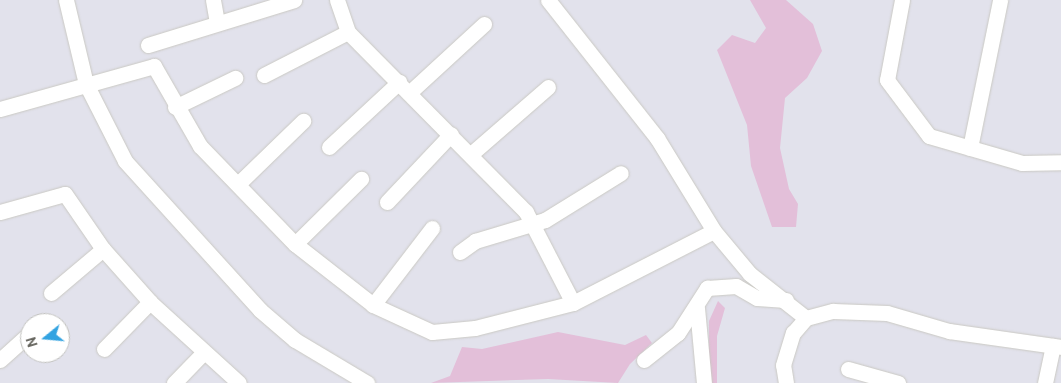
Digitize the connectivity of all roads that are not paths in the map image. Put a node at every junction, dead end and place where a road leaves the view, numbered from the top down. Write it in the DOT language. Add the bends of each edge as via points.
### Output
graph roads {
  1 [pos="66,0"];
  2 [pos="213,0"];
  3 [pos="294,0"];
  4 [pos="337,0"];
  5 [pos="548,0"];
  6 [pos="902,0"];
  7 [pos="1000,0"];
  8 [pos="217,23"];
  9 [pos="484,24"];
  10 [pos="348,32"];
  11 [pos="148,45"];
  12 [pos="264,74"];
  13 [pos="235,78"];
  14 [pos="86,84"];
  15 [pos="404,87"];
  16 [pos="548,87"];
  17 [pos="175,107"];
  18 [pos="0,109"];
  19 [pos="303,122"];
  20 [pos="451,134"];
  21 [pos="329,147"];
  22 [pos="970,148"];
  23 [pos="471,154"];
  24 [pos="1061,162"];
  25 [pos="621,173"];
  26 [pos="360,179"];
  27 [pos="238,184"];
  28 [pos="387,202"];
  29 [pos="0,212"];
  30 [pos="534,223"];
  31 [pos="432,228"];
  32 [pos="714,231"];
  33 [pos="295,244"];
  34 [pos="103,249"];
  35 [pos="460,252"];
  36 [pos="50,292"];
  37 [pos="786,300"];
  38 [pos="150,302"];
  39 [pos="573,303"];
  40 [pos="373,305"];
  41 [pos="697,308"];
  42 [pos="806,318"];
  43 [pos="20,342"];
  44 [pos="1057,347"];
  45 [pos="104,349"];
  46 [pos="204,352"];
  47 [pos="0,360"];
  48 [pos="644,360"];
  49 [pos="848,369"];
  50 [pos="174,383"];
  51 [pos="239,383"];
  52 [pos="367,383"];
  53 [pos="704,383"];
  54 [pos="786,383"];
  55 [pos="898,383"];
  56 [pos="1045,383"];
  1 -- 14 [label="street"];
  2 -- 8 [label="street"];
  3 -- 8 [label="street"];
  4 -- 10 [label="street"];
  5 -- 32 [label="street" via="657,138"];
  6 -- 22 [label="street" via="887,80 929,136"];
  7 -- 22 [label="street"];
  8 -- 11 [label="street"];
  9 -- 15 [label="street"];
  10 -- 12 [label="street"];
  10 -- 15 [label="street"];
  13 -- 17 [label="street"];
  14 -- 17 [label="street" via="154,66"];
  14 -- 18 [label="street"];
  14 -- 52 [label="street" via="125,161 202,250 295,340"];
  15 -- 20 [label="street"];
  15 -- 21 [label="street"];
  16 -- 23 [label="street"];
  17 -- 27 [label="street" via="200,146"];
  19 -- 27 [label="street"];
  20 -- 23 [label="street"];
  20 -- 28 [label="street"];
  22 -- 24 [label="street" via="1022,163"];
  23 -- 30 [label="street"];
  25 -- 30 [label="street"];
  26 -- 33 [label="street"];
  27 -- 33 [label="street"];
  29 -- 34 [label="street" via="65,194"];
  30 -- 35 [label="street" via="475,241"];
  30 -- 39 [label="street"];
  31 -- 40 [label="street"];
  32 -- 37 [label="street" via="750,274"];
  32 -- 39 [label="street"];
  33 -- 40 [label="street"];
  34 -- 36 [label="street"];
  34 -- 38 [label="street"];
  37 -- 41 [label="street" via="757,298 736,286 721,285 707,288"];
  37 -- 42 [label="street"];
  38 -- 45 [label="street"];
  38 -- 46 [label="street"];
  39 -- 40 [label="street" via="475,328 432,332"];
  41 -- 48 [label="street" via="666,346"];
  41 -- 53 [label="street"];
  42 -- 44 [label="street" via="856,309 949,331"];
  42 -- 54 [label="street" via="786,345"];
  43 -- 47 [label="street"];
  44 -- 56 [label="street"];
  46 -- 50 [label="street"];
  46 -- 51 [label="street"];
  49 -- 55 [label="street"];
}
